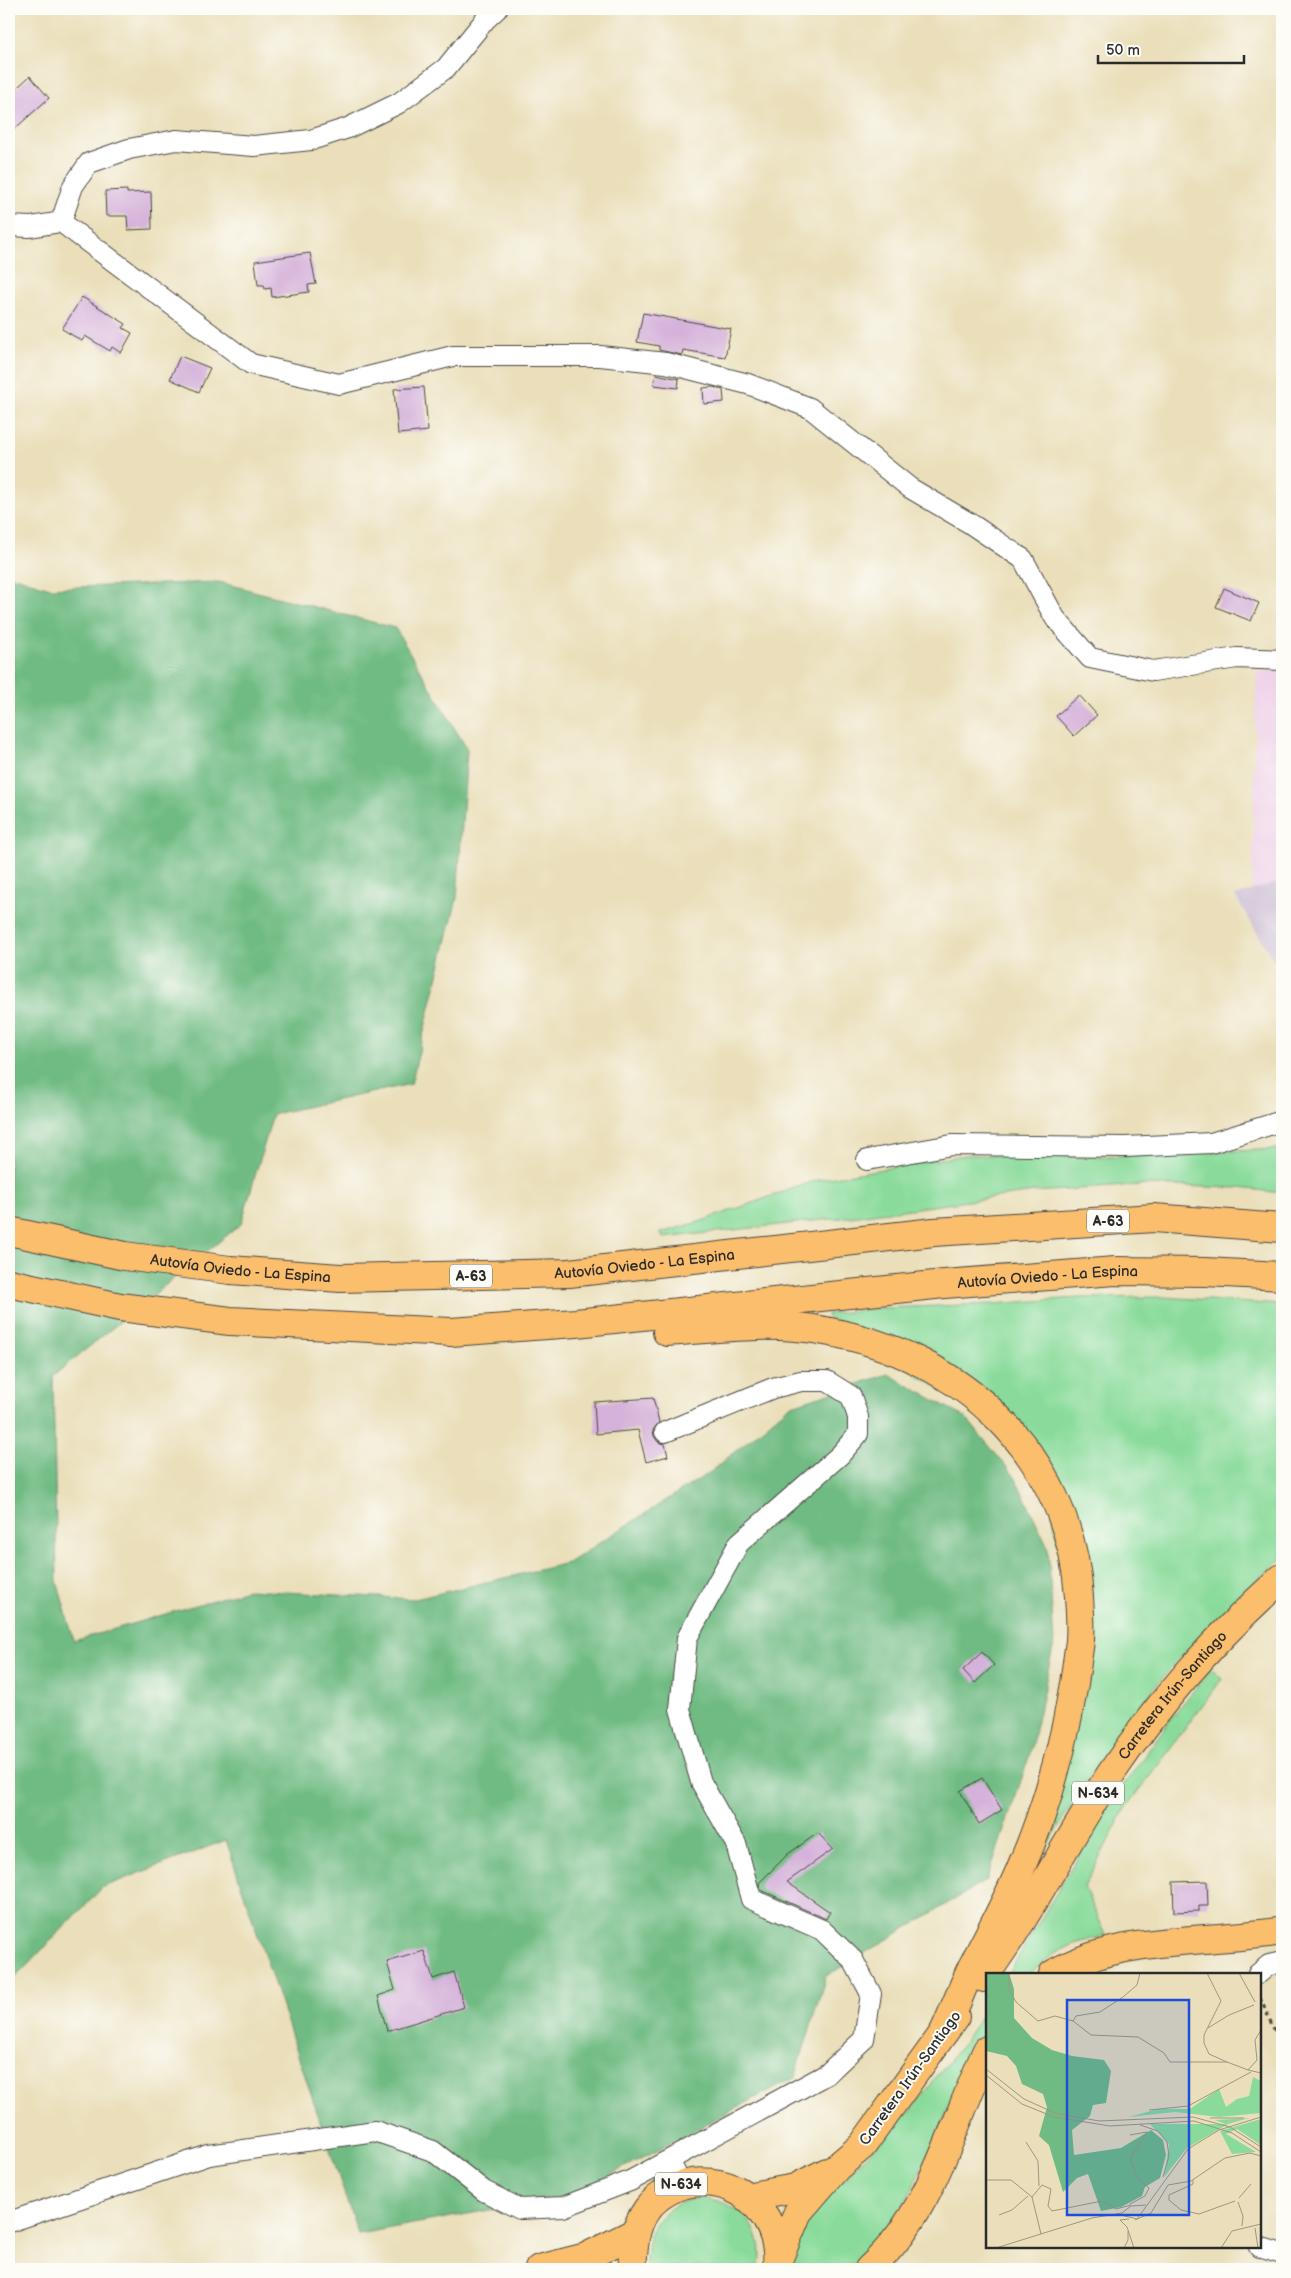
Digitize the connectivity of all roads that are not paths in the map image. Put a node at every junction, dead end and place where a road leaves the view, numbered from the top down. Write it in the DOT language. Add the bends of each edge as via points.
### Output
graph roads {
  1 [pos="497,9"];
  2 [pos="61,222"];
  3 [pos="9,226"];
  4 [pos="1282,660"];
  5 [pos="1282,1121"];
  6 [pos="867,1160"];
  7 [pos="1282,1211"];
  8 [pos="1282,1228"];
  9 [pos="9,1231"];
  10 [pos="934,1232"];
  11 [pos="1282,1276"];
  12 [pos="9,1283"];
  13 [pos="451,1332"];
  14 [pos="665,1432"];
  15 [pos="1282,1578"];
  16 [pos="1282,1931"];
  17 [pos="1282,1962"];
  18 [pos="987,1973"];
  19 [pos="1055,1973"];
  20 [pos="1259,1973"];
  21 [pos="986,1974"];
  22 [pos="944,2032"];
  23 [pos="986,2053"];
  24 [pos="669,2160"];
  25 [pos="837,2167"];
  26 [pos="681,2184"];
  27 [pos="746,2197"];
  28 [pos="9,2222"];
  29 [pos="636,2232"];
  30 [pos="1261,2248"];
  31 [pos="1282,2254"];
  32 [pos="777,2265"];
  33 [pos="539,2269"];
  34 [pos="634,2269"];
  35 [pos="869,2269"];
  1 -- 2 [label="street" via="446,68 399,103 348,128 312,140 254,146 176,140 129,149 89,163 73,186"];
  2 -- 3 [label="street" via="30,227"];
  2 -- 4 [label="street" via="251,364 339,384 453,356 600,356 666,363 748,384 810,408 910,488 1023,559 1055,618 1090,658 1153,671 1237,658"];
  5 -- 6 [label="street" via="1211,1143 1125,1147 952,1145"];
  7 -- 10 [label="highway" via="1136,1208 1021,1214"];
  8 -- 10 [label="highway, Autovía Oviedo - La Espina / A-63" via="1154,1218"];
  9 -- 10 [label="highway, Autovía Oviedo - La Espina / A-63" via="125,1256 230,1270 340,1278 569,1273"];
  11 -- 13 [label="highway, Autovía Oviedo - La Espina" via="1115,1271 944,1284 576,1324"];
  12 -- 13 [label="highway, Autovía Oviedo - La Espina" via="120,1307 230,1320"];
  13 -- 22 [label="highway" via="534,1339 773,1325 825,1331 876,1343 920,1361 963,1388 999,1417 1034,1459 1059,1505 1070,1540 1078,1576 1080,1646 1064,1732 1038,1823 1021,1868"];
  14 -- 24 [label="street" via="773,1388 801,1381 827,1381 851,1396 858,1417 858,1434 840,1455 739,1543 687,1638 680,1709 701,1782 736,1844 751,1899 822,1930 853,1960 872,1994 864,2039 827,2074"];
  15 -- 18 [label="highway, Carretera Irún-Santiago / N-634" via="1196,1662 1139,1733"];
  16 -- 19 [label="highway" via="1114,1949 1070,1964"];
  17 -- 20 [label="street" via="1269,1965"];
  21 -- 22 [label="highway, Carretera Irún-Santiago / N-634"];
  22 -- 25 [label="highway, Carretera Irún-Santiago / N-634" via="862,2146"];
  23 -- 35 [label="highway" via="947,2152 920,2208 901,2236"];
  24 -- 26 [label="street"];
  24 -- 28 [label="street" via="630,2181 563,2207 520,2209 484,2191 432,2151 375,2131 209,2155"];
  25 -- 27 [label="highway, Carretera Irún-Santiago / N-634" via="795,2188"];
  25 -- 32 [label="highway, Carretera Irún-Santiago / N-634" via="798,2212"];
  26 -- 27 [label="highway, N-634" via="706,2183 728,2187"];
  26 -- 29 [label="highway, N-634" via="653,2200"];
  27 -- 32 [label="highway, N-634" via="763,2214 774,2236"];
  29 -- 33 [label="highway" via="586,2257"];
  29 -- 34 [label="highway, N-634"];
  30 -- 31 [label="street"];
}
